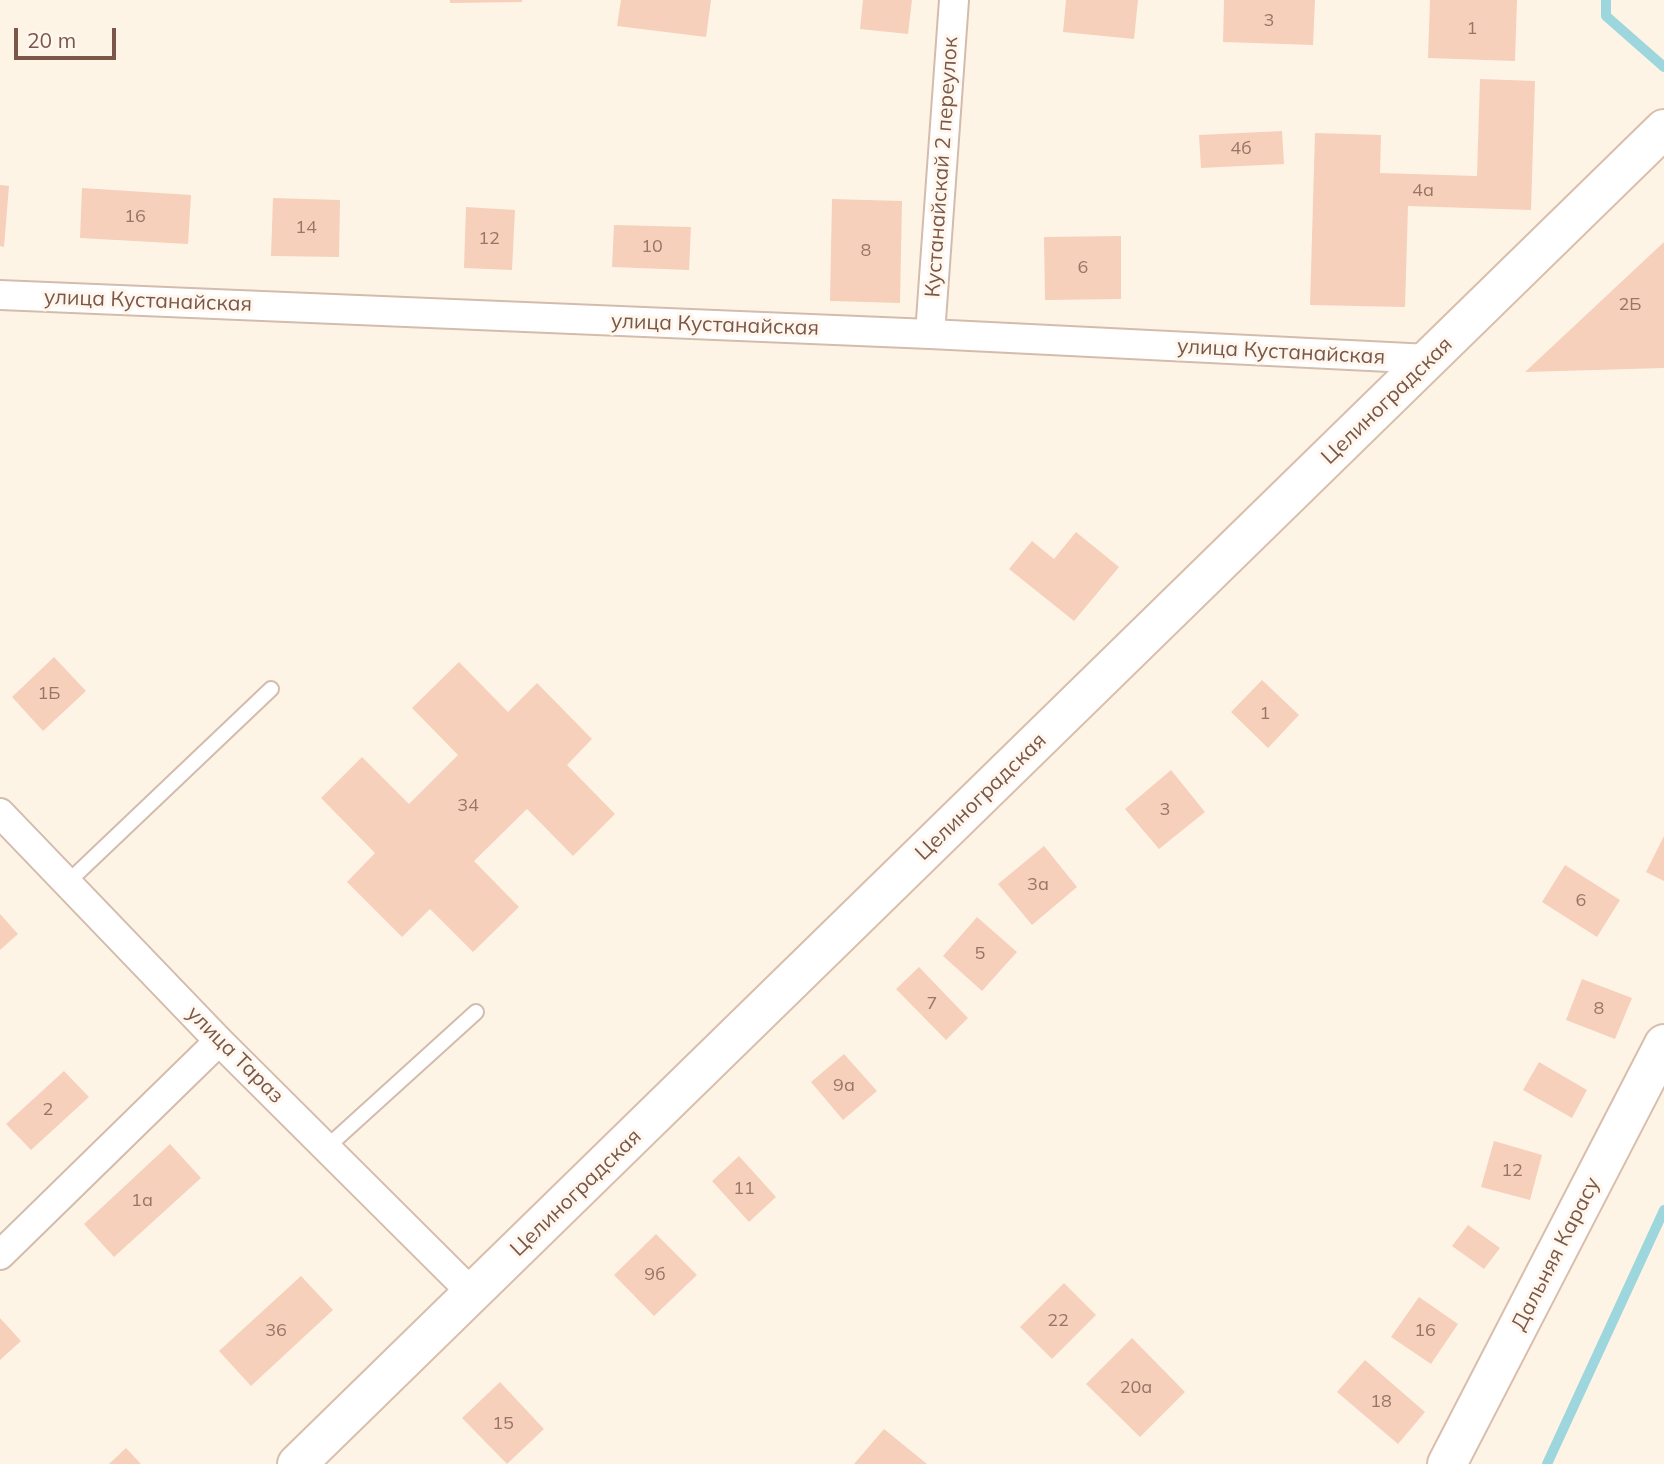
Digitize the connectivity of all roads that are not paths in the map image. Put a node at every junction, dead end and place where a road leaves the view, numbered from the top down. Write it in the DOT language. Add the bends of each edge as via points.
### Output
graph roads {
  1 [pos="954,0"];
  2 [pos="1664,129"];
  3 [pos="0,295"];
  4 [pos="930,334"];
  5 [pos="1429,359"];
  6 [pos="271,689"];
  7 [pos="0,813"];
  8 [pos="67,883"];
  9 [pos="476,1012"];
  10 [pos="219,1041"];
  11 [pos="1664,1044"];
  12 [pos="326,1147"];
  13 [pos="0,1255"];
  14 [pos="472,1294"];
  15 [pos="297,1464"];
  16 [pos="1447,1464"];
  1 -- 4 [label="street, Кустанайскай 2 переулок"];
  2 -- 5 [label="street, Целиноградская"];
  3 -- 4 [label="street, улица Кустанайская"];
  4 -- 5 [label="street, улица Кустанайская"];
  5 -- 14 [label="street, Целиноградская"];
  6 -- 8 [label="lane"];
  7 -- 8 [label="street, улица Тараз"];
  8 -- 10 [label="street, улица Тараз"];
  9 -- 12 [label="lane"];
  10 -- 12 [label="street, улица Тараз"];
  10 -- 13 [label="street"];
  11 -- 16 [label="street, Дальняя Карасу"];
  12 -- 14 [label="street, улица Тараз"];
  14 -- 15 [label="street, Целиноградская"];
}
